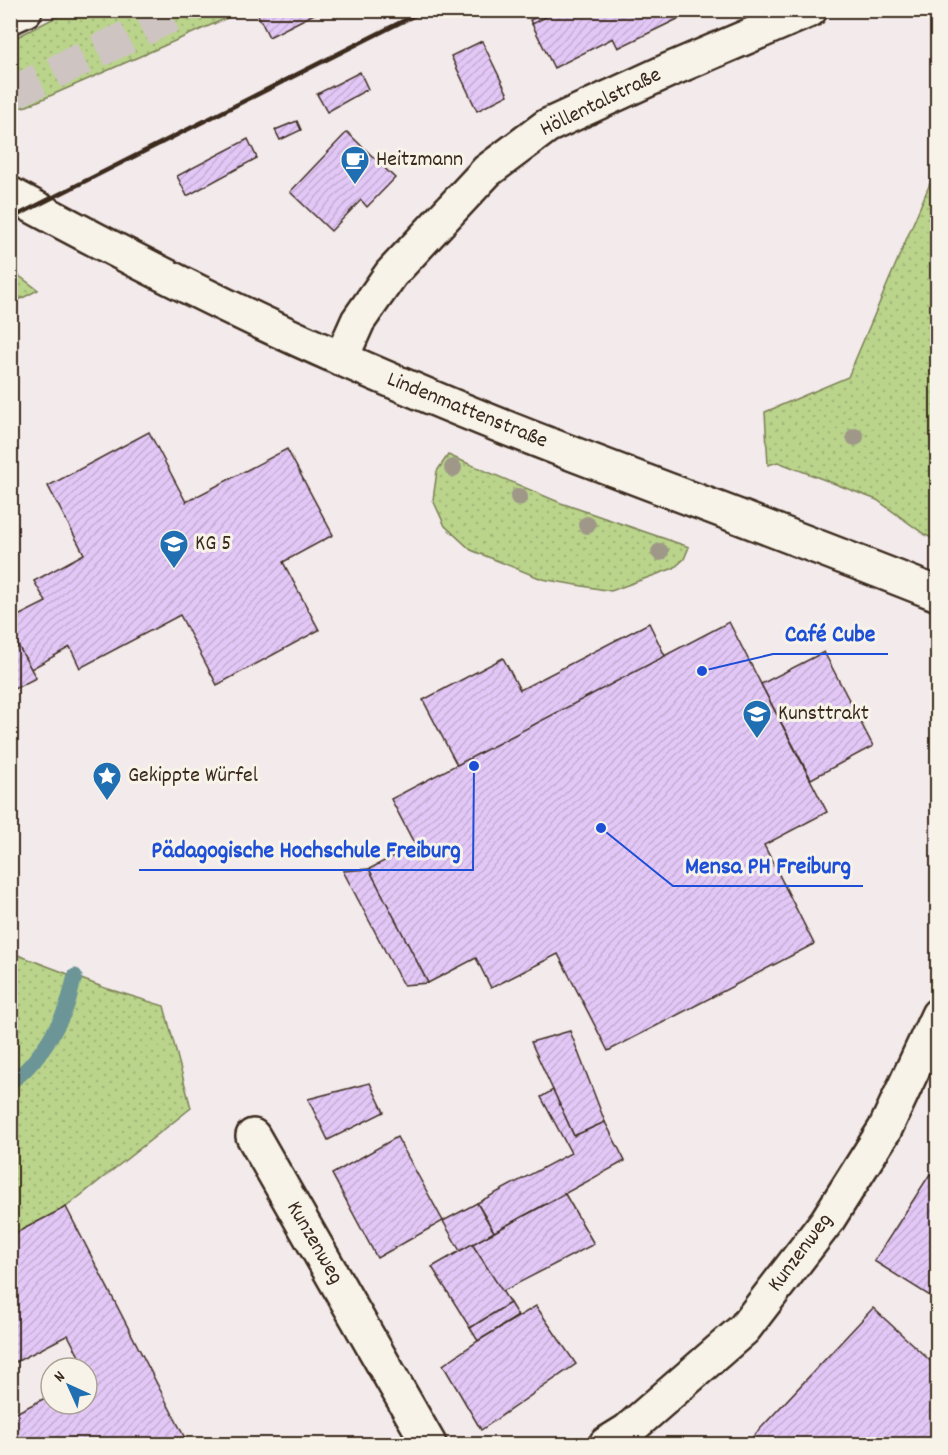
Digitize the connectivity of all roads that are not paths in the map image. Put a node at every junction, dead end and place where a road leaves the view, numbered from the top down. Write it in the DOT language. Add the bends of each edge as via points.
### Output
graph roads {
  1 [pos="25,10"];
  2 [pos="810,10"];
  3 [pos="10,17"];
  4 [pos="10,194"];
  5 [pos="341,358"];
  6 [pos="938,594"];
  7 [pos="938,1015"];
  8 [pos="253,1136"];
  9 [pos="429,1444"];
  10 [pos="606,1444"];
  1 -- 3 [label="street"];
  2 -- 5 [label="street, Höllentalstraße" via="547,126 488,171 391,273 358,321"];
  4 -- 5 [label="street, Lindenmattenstraße" via="231,309"];
  5 -- 6 [label="street, Lindenmattenstraße" via="561,450"];
  7 -- 10 [label="street, Kunzenweg" via="885,1130 827,1221 744,1329 627,1431"];
  8 -- 9 [label="street, Kunzenweg"];
}
